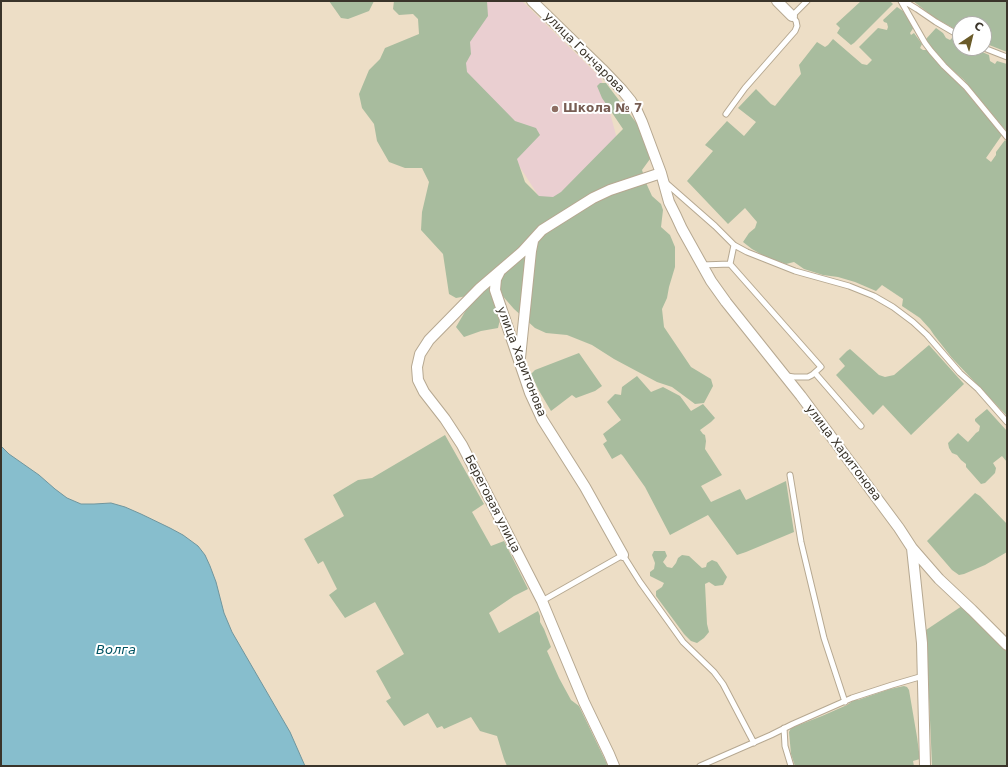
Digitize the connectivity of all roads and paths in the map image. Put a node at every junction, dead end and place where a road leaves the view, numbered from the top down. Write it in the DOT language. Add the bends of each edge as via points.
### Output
graph roads {
  1 [pos="532,1"];
  2 [pos="777,1"];
  3 [pos="807,1"];
  4 [pos="902,1"];
  5 [pos="792,16"];
  6 [pos="952,31"];
  7 [pos="992,51"];
  8 [pos="1007,57"];
  9 [pos="726,114"];
  10 [pos="1007,137"];
  11 [pos="662,177"];
  12 [pos="534,239"];
  13 [pos="734,245"];
  14 [pos="730,264"];
  15 [pos="702,265"];
  16 [pos="501,269"];
  17 [pos="520,362"];
  18 [pos="815,373"];
  19 [pos="784,376"];
  20 [pos="1007,422"];
  21 [pos="861,426"];
  22 [pos="790,476"];
  23 [pos="912,548"];
  24 [pos="623,555"];
  25 [pos="542,601"];
  26 [pos="1007,645"];
  27 [pos="924,676"];
  28 [pos="844,702"];
  29 [pos="784,728"];
  30 [pos="754,743"];
  31 [pos="614,766"];
  32 [pos="700,766"];
  33 [pos="791,766"];
  34 [pos="925,766"];
  1 -- 11 [label="street, улица Гончарова" via="631,101 642,122"];
  2 -- 5 [label="street"];
  3 -- 5 [label="lane"];
  4 -- 6 [label="lane"];
  4 -- 10 [label="lane" via="931,51 966,87"];
  5 -- 9 [label="lane" via="796,21 795,31 745,88"];
  7 -- 8 [label="lane"];
  11 -- 12 [label="street, Береговая улица" via="617,188 593,198 548,225"];
  11 -- 13 [label="lane"];
  11 -- 15 [label="street, улица Харитонова" via="669,202"];
  12 -- 16 [label="street, Береговая улица"];
  12 -- 17 [label="street" via="530,250"];
  13 -- 14 [label="lane"];
  13 -- 20 [label="lane" via="796,271 849,286 893,307 927,335"];
  14 -- 15 [label="lane"];
  14 -- 18 [label="lane" via="821,367"];
  15 -- 19 [label="street, улица Харитонова" via="718,291"];
  16 -- 17 [label="street, улица Харитонова" via="496,279 495,290"];
  16 -- 25 [label="street, Береговая улица" via="429,340 420,354 417,373 424,392 466,451"];
  17 -- 24 [label="street, улица Харитонова" via="542,419 585,487"];
  18 -- 19 [label="lane" via="804,377"];
  18 -- 21 [label="lane"];
  19 -- 23 [label="street, улица Харитонова"];
  22 -- 28 [label="lane" via="801,542 815,601"];
  23 -- 26 [label="street"];
  23 -- 27 [label="street, улица Харитонова"];
  24 -- 25 [label="lane"];
  24 -- 30 [label="lane" via="672,628 723,684"];
  25 -- 31 [label="street, Береговая улица"];
  27 -- 28 [label="lane"];
  27 -- 34 [label="street, улица Харитонова"];
  28 -- 29 [label="lane"];
  29 -- 30 [label="lane"];
  29 -- 33 [label="lane" via="786,752"];
  30 -- 32 [label="lane"];
}
